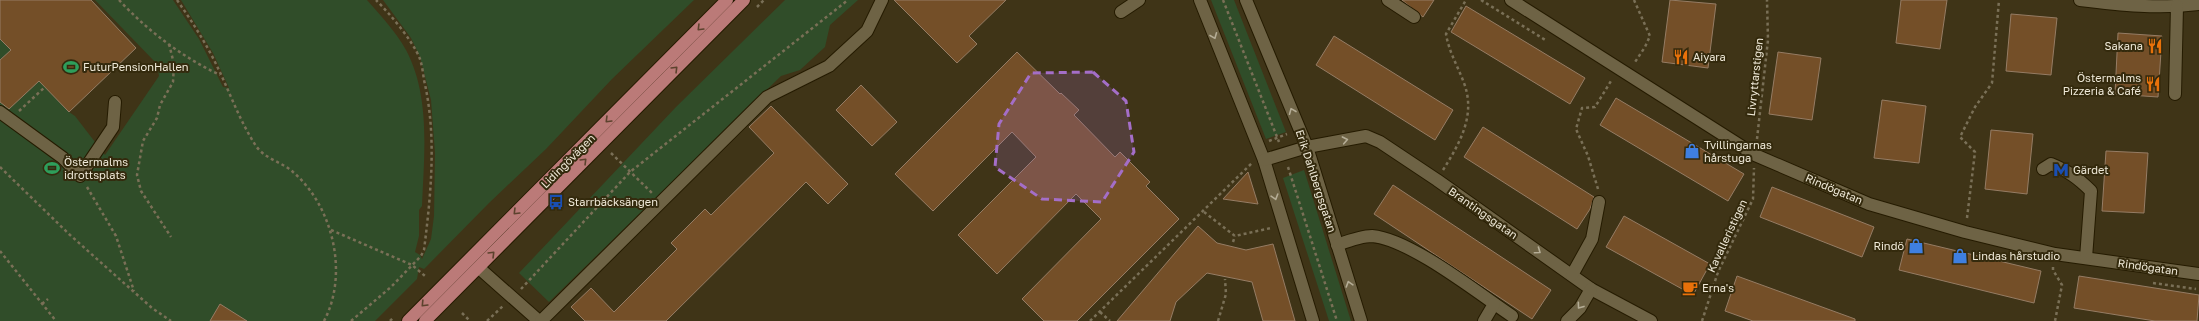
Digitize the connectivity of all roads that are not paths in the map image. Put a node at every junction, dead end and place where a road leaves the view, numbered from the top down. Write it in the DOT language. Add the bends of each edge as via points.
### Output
graph roads {
  1 [pos="727,0"];
  2 [pos="744,0"];
  3 [pos="882,0"];
  4 [pos="1139,0"];
  5 [pos="1200,0"];
  6 [pos="1246,0"];
  7 [pos="1388,0"];
  8 [pos="1511,0"];
  9 [pos="2080,0"];
  10 [pos="2199,4"];
  11 [pos="2177,6"];
  12 [pos="1121,12"];
  13 [pos="1414,17"];
  14 [pos="2175,94"];
  15 [pos="115,102"];
  16 [pos="0,112"];
  17 [pos="1307,147"];
  18 [pos="1264,160"];
  19 [pos="2043,169"];
  20 [pos="1599,202"];
  21 [pos="1337,244"];
  22 [pos="2086,258"];
  23 [pos="479,268"];
  24 [pos="2199,274"];
  25 [pos="1572,275"];
  26 [pos="1591,289"];
  27 [pos="1494,304"];
  28 [pos="1512,316"];
  29 [pos="408,321"];
  30 [pos="425,321"];
  31 [pos="540,321"];
  32 [pos="1313,321"];
  33 [pos="1361,321"];
  34 [pos="1484,321"];
  35 [pos="1567,321"];
  36 [pos="1651,321"];
  1 -- 29 [label="main road, Lidingövägen, one-way"];
  23 -- 2 [label="main road, Lidingövägen, one-way"];
  3 -- 31 [label="street" via="867,31 829,66 766,97"];
  4 -- 12 [label="street"];
  5 -- 18 [label="street, one-way"];
  17 -- 6 [label="street, Erik Dahlbergsgatan, one-way"];
  7 -- 13 [label="street"];
  8 -- 22 [label="street, Rindögatan" via="1755,155 1870,204 1965,232 2055,254"];
  9 -- 11 [label="street" via="2142,7"];
  10 -- 11 [label="street"];
  11 -- 14 [label="street"];
  15 -- 16 [label="street" via="113,127 80,176 63,158"];
  17 -- 18 [label="street, Brantingsgatan"];
  17 -- 21 [label="street, Erik Dahlbergsgatan"];
  17 -- 25 [label="street, Brantingsgatan, one-way" via="1366,136 1380,142"];
  18 -- 32 [label="street, one-way"];
  19 -- 22 [label="street" via="2051,164 2064,169 2076,176 2091,191"];
  20 -- 25 [label="street" via="1592,239"];
  21 -- 27 [label="street" via="1372,236 1396,242 1410,248"];
  33 -- 21 [label="street, Erik Dahlbergsgatan, one-way"];
  22 -- 24 [label="street, Rindögatan"];
  23 -- 30 [label="main road, Lidingövägen"];
  23 -- 31 [label="street"];
  25 -- 26 [label="street, Brantingsgatan"];
  26 -- 35 [label="street, one-way" via="1580,308"];
  26 -- 36 [label="street, Brantingsgatan"];
  27 -- 28 [label="street"];
  27 -- 34 [label="street"];
}
